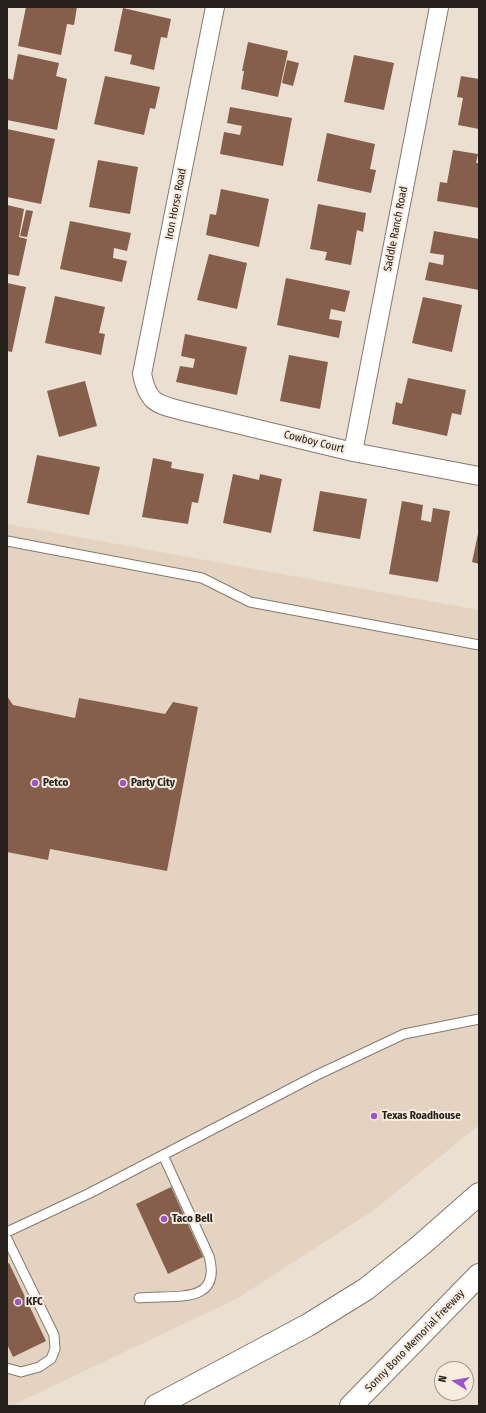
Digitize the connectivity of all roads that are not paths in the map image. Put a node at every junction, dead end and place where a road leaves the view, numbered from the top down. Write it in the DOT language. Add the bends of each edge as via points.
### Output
graph roads {
  1 [pos="215,7"];
  2 [pos="439,7"];
  3 [pos="151,400"];
  4 [pos="353,452"];
  5 [pos="479,476"];
  6 [pos="7,541"];
  7 [pos="479,645"];
  8 [pos="479,1019"];
  9 [pos="162,1155"];
  10 [pos="479,1194"];
  11 [pos="7,1232"];
  12 [pos="7,1240"];
  13 [pos="479,1275"];
  14 [pos="139,1298"];
  15 [pos="7,1368"];
  16 [pos="156,1406"];
  17 [pos="351,1406"];
  1 -- 3 [label="street, Iron Horse Road" via="142,374 144,386"];
  2 -- 4 [label="street, Saddle Ranch Road"];
  3 -- 4 [label="street, Cowboy Court" via="183,411"];
  4 -- 5 [label="street, Cowboy Court"];
  6 -- 7 [label="lane" via="202,578 250,602"];
  8 -- 9 [label="lane" via="404,1034 317,1075"];
  9 -- 11 [label="lane"];
  9 -- 14 [label="lane" via="208,1256 212,1267 211,1278 200,1293"];
  10 -- 16 [label="highway" via="366,1289 308,1325"];
  12 -- 15 [label="lane" via="54,1335 55,1350 52,1359 39,1368 21,1372"];
  13 -- 17 [label="highway, Sonny Bono Memorial Freeway"];
}
